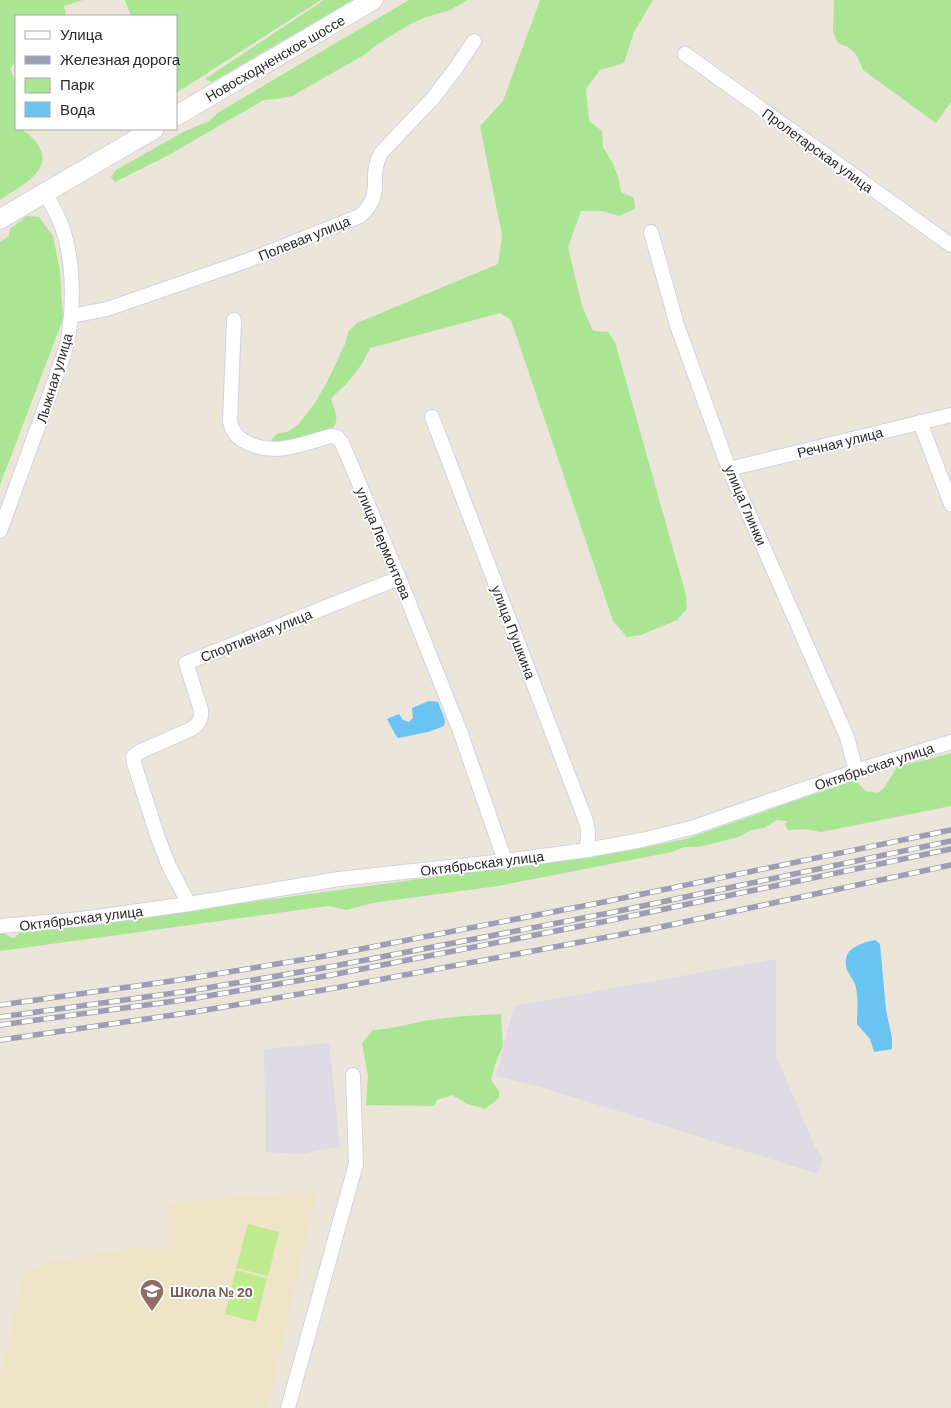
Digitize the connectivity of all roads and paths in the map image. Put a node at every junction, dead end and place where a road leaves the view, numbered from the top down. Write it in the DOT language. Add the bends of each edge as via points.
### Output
graph roads {
  1 [pos="373,0"];
  2 [pos="474,41"];
  3 [pos="685,54"];
  4 [pos="178,115"];
  5 [pos="152,130"];
  6 [pos="45,192"];
  7 [pos="0,219"];
  8 [pos="651,232"];
  9 [pos="951,245"];
  10 [pos="71,316"];
  11 [pos="234,320"];
  12 [pos="951,415"];
  13 [pos="432,417"];
  14 [pos="920,422"];
  15 [pos="729,469"];
  16 [pos="951,504"];
  17 [pos="0,531"];
  18 [pos="399,578"];
  19 [pos="951,742"];
  20 [pos="856,771"];
  21 [pos="587,850"];
  22 [pos="505,861"];
  23 [pos="189,904"];
  24 [pos="0,926"];
  25 [pos="353,1075"];
  26 [pos="288,1408"];
  1 -- 4 [label="main road, Новосходненское шоссе"];
  2 -- 10 [label="street, Полевая улица" via="434,97 381,153 376,162 375,195 360,216 249,260 107,309"];
  3 -- 9 [label="street, Пролетарская улица"];
  5 -- 6 [label="main road"];
  6 -- 7 [label="main road"];
  6 -- 10 [label="street, Лыжная улица" via="62,225 68,246"];
  8 -- 15 [label="street, улица Глинки" via="677,324"];
  10 -- 17 [label="street, Лыжная улица" via="65,353"];
  11 -- 18 [label="street, улица Лермонтова" via="232,430 246,442 272,450 338,437"];
  12 -- 14 [label="street, Речная улица"];
  13 -- 21 [label="street, улица Пушкина" via="587,824"];
  14 -- 15 [label="street, Речная улица"];
  14 -- 16 [label="street"];
  15 -- 20 [label="street, улица Глинки" via="847,737"];
  18 -- 22 [label="street, улица Лермонтова" via="460,731"];
  18 -- 23 [label="street, Спортивная улица" via="186,663 201,710 199,723 133,757 158,838"];
  19 -- 20 [label="street, Октябрьская улица"];
  20 -- 21 [label="street, Октябрьская улица" via="691,828"];
  21 -- 22 [label="street, Октябрьская улица"];
  22 -- 23 [label="street, Октябрьская улица" via="339,879"];
  23 -- 24 [label="street, Октябрьская улица" via="82,919"];
  25 -- 26 [label="street" via="356,1164"];
}
